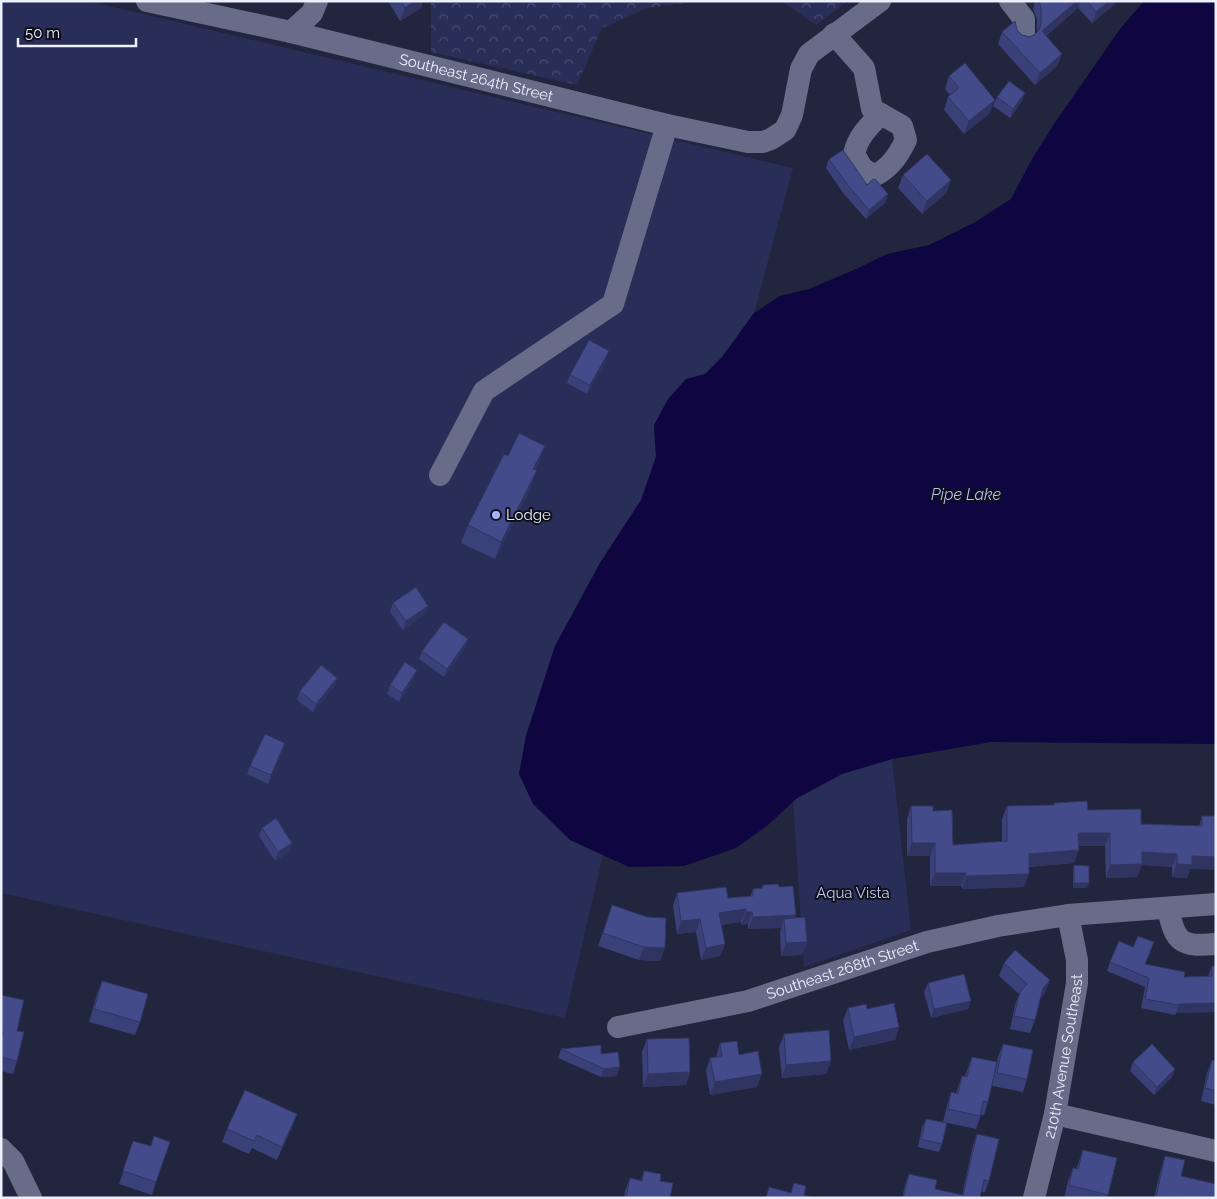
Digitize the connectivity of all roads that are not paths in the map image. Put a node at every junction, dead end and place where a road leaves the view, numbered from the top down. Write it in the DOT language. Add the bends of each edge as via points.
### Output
graph roads {
  1 [pos="147,1"];
  2 [pos="317,1"];
  3 [pos="880,1"];
  4 [pos="1010,1"];
  5 [pos="291,32"];
  6 [pos="834,34"];
  7 [pos="1024,35"];
  8 [pos="881,114"];
  9 [pos="667,125"];
  10 [pos="440,475"];
  11 [pos="1216,904"];
  12 [pos="1168,908"];
  13 [pos="1068,915"];
  14 [pos="1216,944"];
  15 [pos="618,1027"];
  16 [pos="1055,1114"];
  17 [pos="1,1149"];
  18 [pos="1216,1151"];
  19 [pos="31,1198"];
  20 [pos="1034,1198"];
  1 -- 5 [label="street, Southeast 264th Street"];
  2 -- 5 [label="street" via="312,13"];
  3 -- 6 [label="street"];
  4 -- 7 [label="street" via="1024,19"];
  5 -- 9 [label="street, Southeast 264th Street"];
  6 -- 8 [label="street" via="864,68 872,109"];
  6 -- 9 [label="street, Southeast 264th Street" via="804,62 792,115 779,136 763,142 748,142"];
  9 -- 10 [label="street" via="613,304 484,391"];
  11 -- 12 [label="street, Southeast 268th Street"];
  12 -- 13 [label="street, Southeast 268th Street"];
  12 -- 14 [label="street" via="1174,931 1180,939 1197,946"];
  13 -- 15 [label="street, Southeast 268th Street" via="927,942 748,1001"];
  13 -- 16 [label="street, 210th Avenue Southeast" via="1078,983"];
  16 -- 18 [label="street"];
  16 -- 20 [label="street, 210th Avenue Southeast"];
  17 -- 19 [label="street" via="13,1161"];
}
